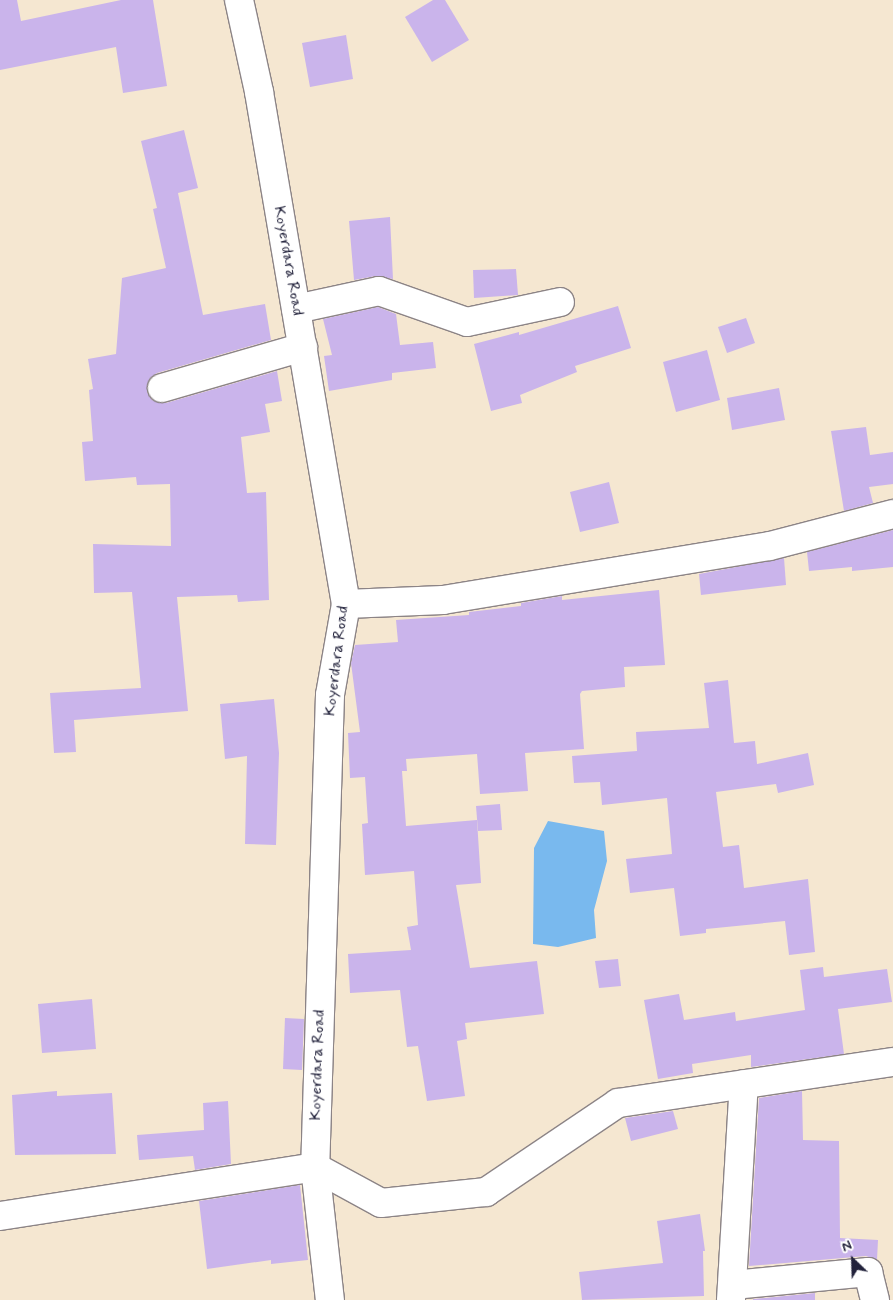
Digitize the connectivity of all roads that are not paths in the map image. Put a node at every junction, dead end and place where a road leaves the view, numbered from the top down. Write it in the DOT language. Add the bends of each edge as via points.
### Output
graph roads {
  1 [pos="239,0"];
  2 [pos="560,302"];
  3 [pos="296,309"];
  4 [pos="302,347"];
  5 [pos="162,388"];
  6 [pos="893,514"];
  7 [pos="346,604"];
  8 [pos="893,1062"];
  9 [pos="744,1084"];
  10 [pos="315,1167"];
  11 [pos="0,1216"];
  12 [pos="732,1292"];
  13 [pos="330,1300"];
  14 [pos="876,1300"];
  1 -- 3 [label="street, Koyerdara Road"];
  2 -- 3 [label="street" via="467,322 378,291"];
  3 -- 4 [label="street, Koyerdara Road"];
  4 -- 5 [label="street"];
  4 -- 7 [label="street, Koyerdara Road"];
  6 -- 7 [label="street" via="770,546 443,600"];
  7 -- 10 [label="street, Koyerdara Road" via="330,695"];
  8 -- 9 [label="street"];
  9 -- 10 [label="street" via="618,1103 486,1192 381,1203"];
  9 -- 12 [label="street"];
  10 -- 11 [label="street"];
  10 -- 13 [label="street, Koyerdara Road"];
  12 -- 14 [label="street" via="868,1272"];
}
